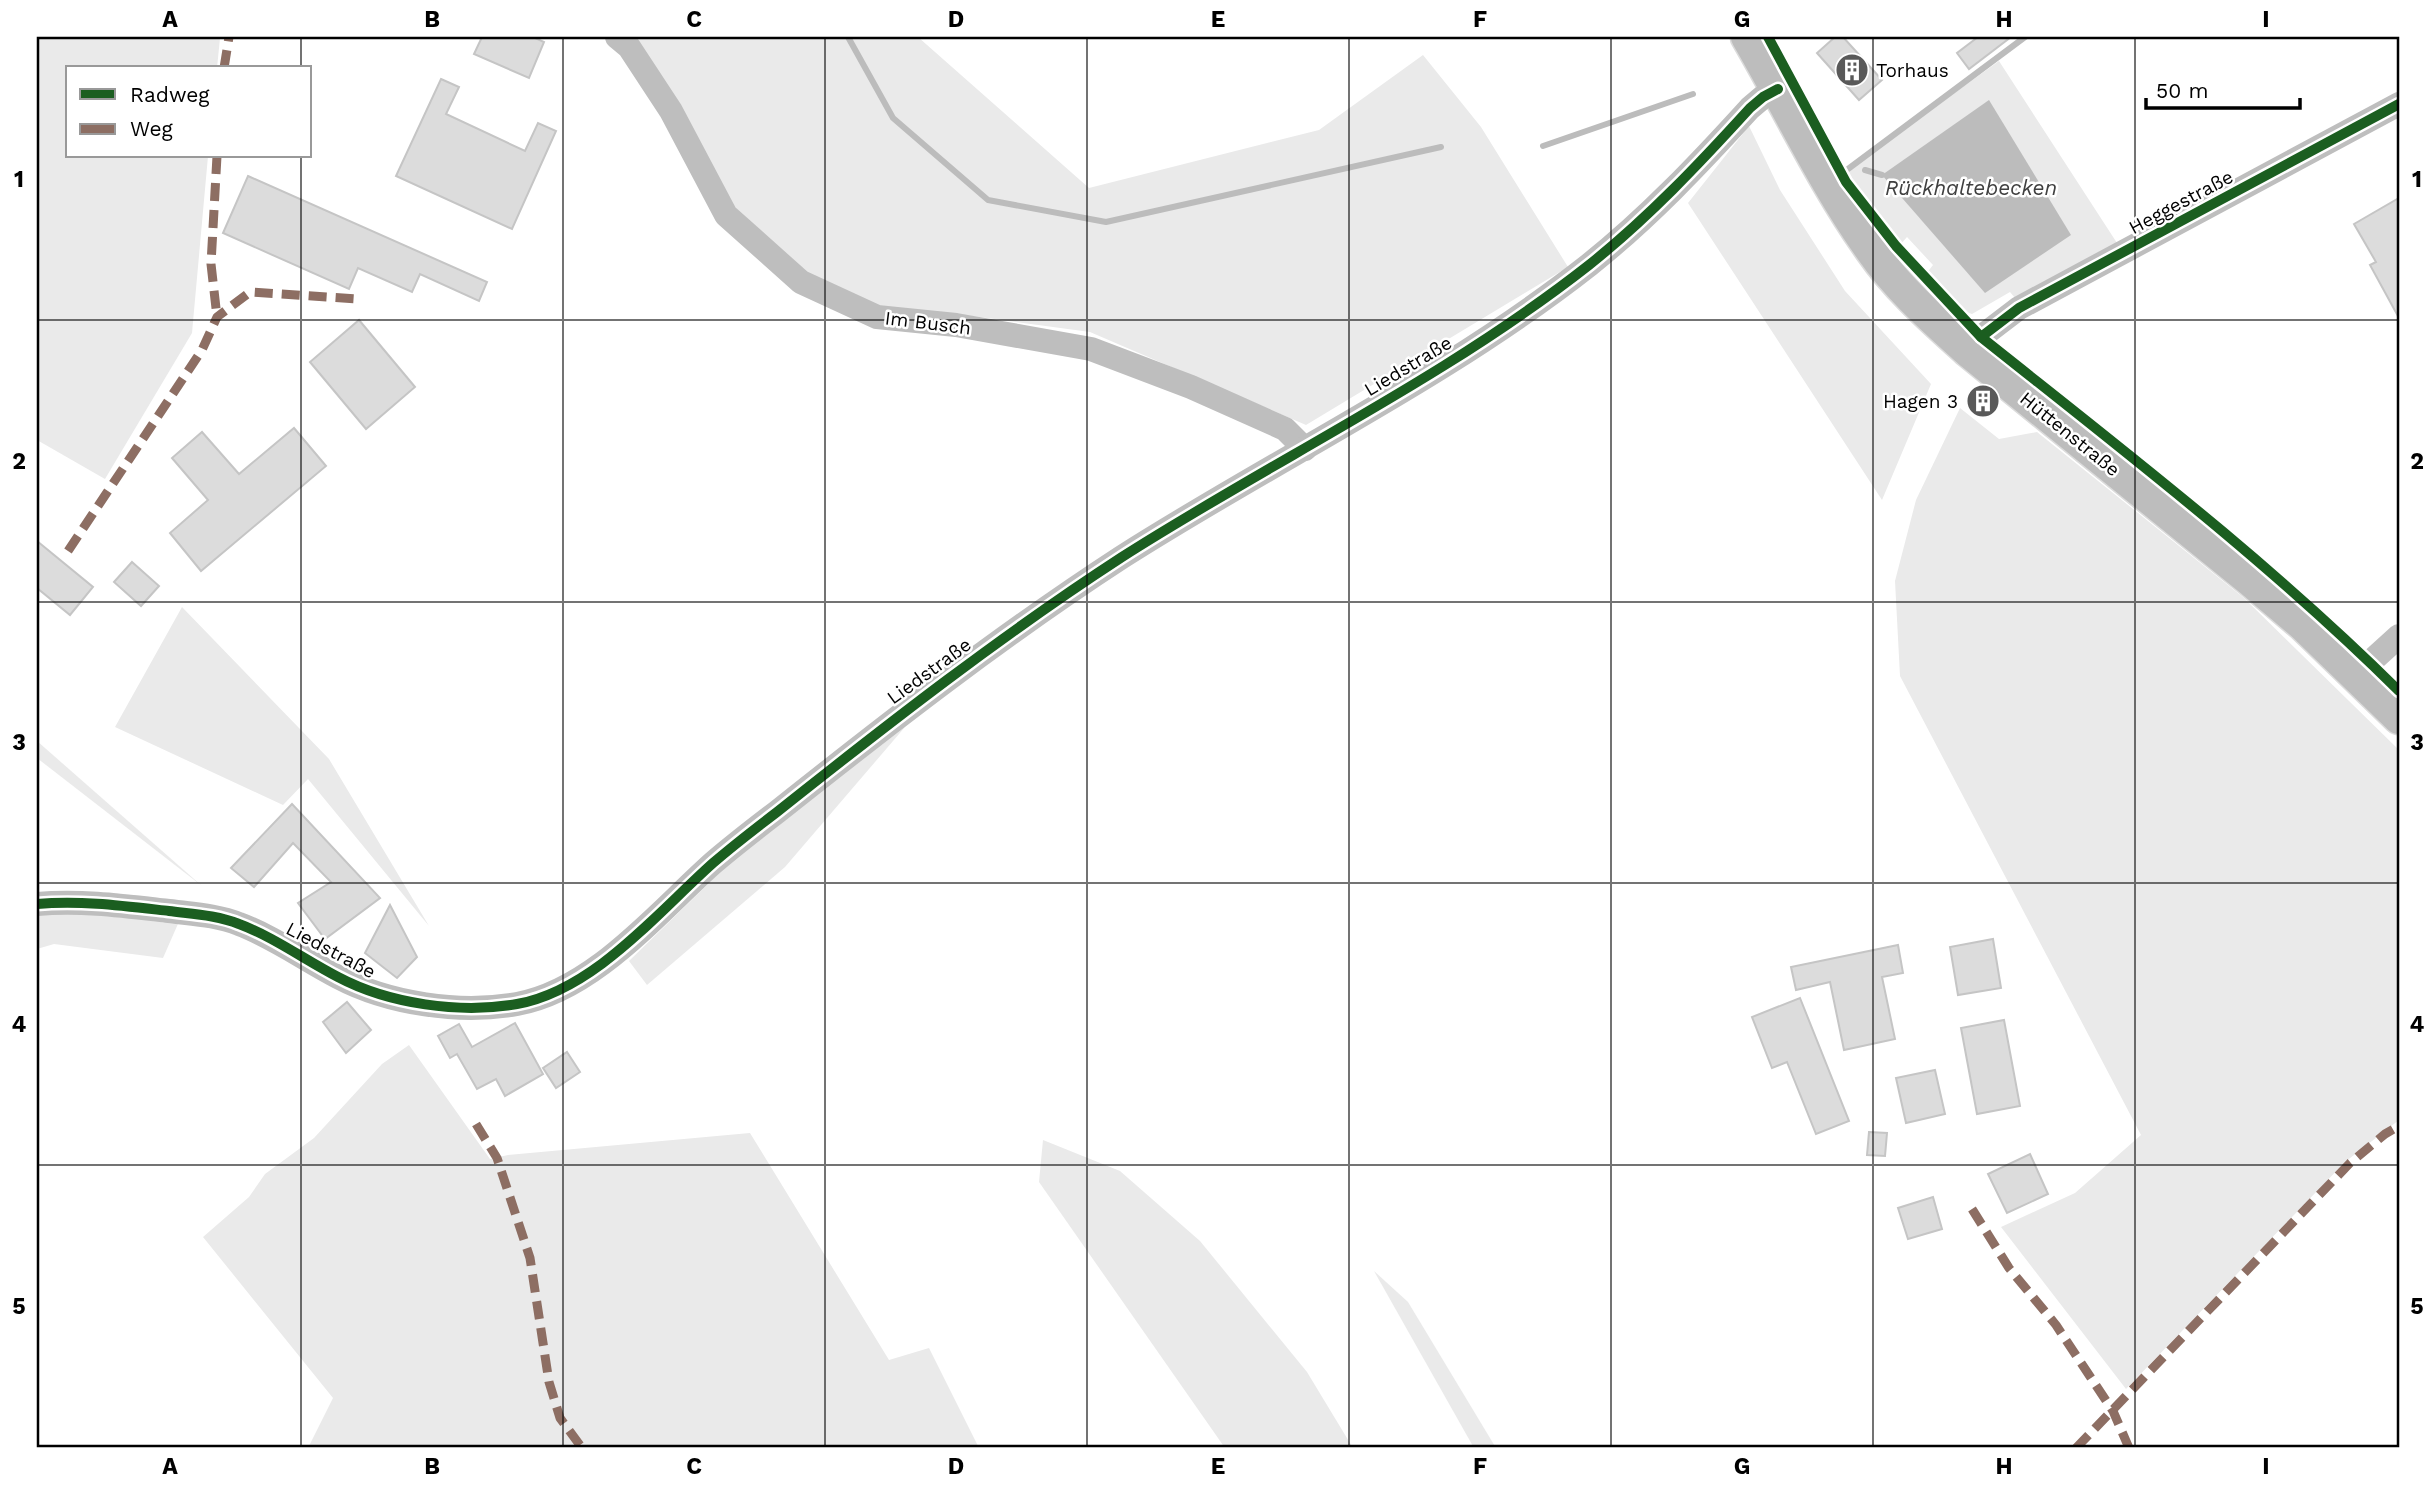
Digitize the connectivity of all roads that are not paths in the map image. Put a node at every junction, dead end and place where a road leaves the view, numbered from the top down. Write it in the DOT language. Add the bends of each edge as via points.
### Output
graph roads {
  1 [pos="617,37"];
  2 [pos="1746,37"];
  3 [pos="1778,89"];
  4 [pos="2399,104"];
  5 [pos="1968,351"];
  6 [pos="1306,449"];
  7 [pos="2399,636"];
  8 [pos="2356,675"];
  9 [pos="2399,718"];
  10 [pos="37,904"];
  1 -- 6 [label="street, Im Busch" via="629,47 671,111 726,215 801,282 877,317 956,325 1091,349 1285,429"];
  2 -- 3 [label="main road, Hüttenstraße"];
  3 -- 5 [label="main road, Hüttenstraße" via="1872,252 1924,312"];
  3 -- 6 [label="street, Liedstraße" via="1750,108 1679,185 1590,264 1452,362"];
  4 -- 5 [label="street, Heggestraße" via="2019,308"];
  5 -- 8 [label="main road, Hüttenstraße" via="2304,625"];
  6 -- 10 [label="street, Liedstraße" via="1202,507 1018,627 729,850 597,967 538,999 484,1007 416,1003 360,988 234,922 95,903"];
  7 -- 8 [label="street"];
  8 -- 9 [label="main road, Hüttenstraße"];
}
